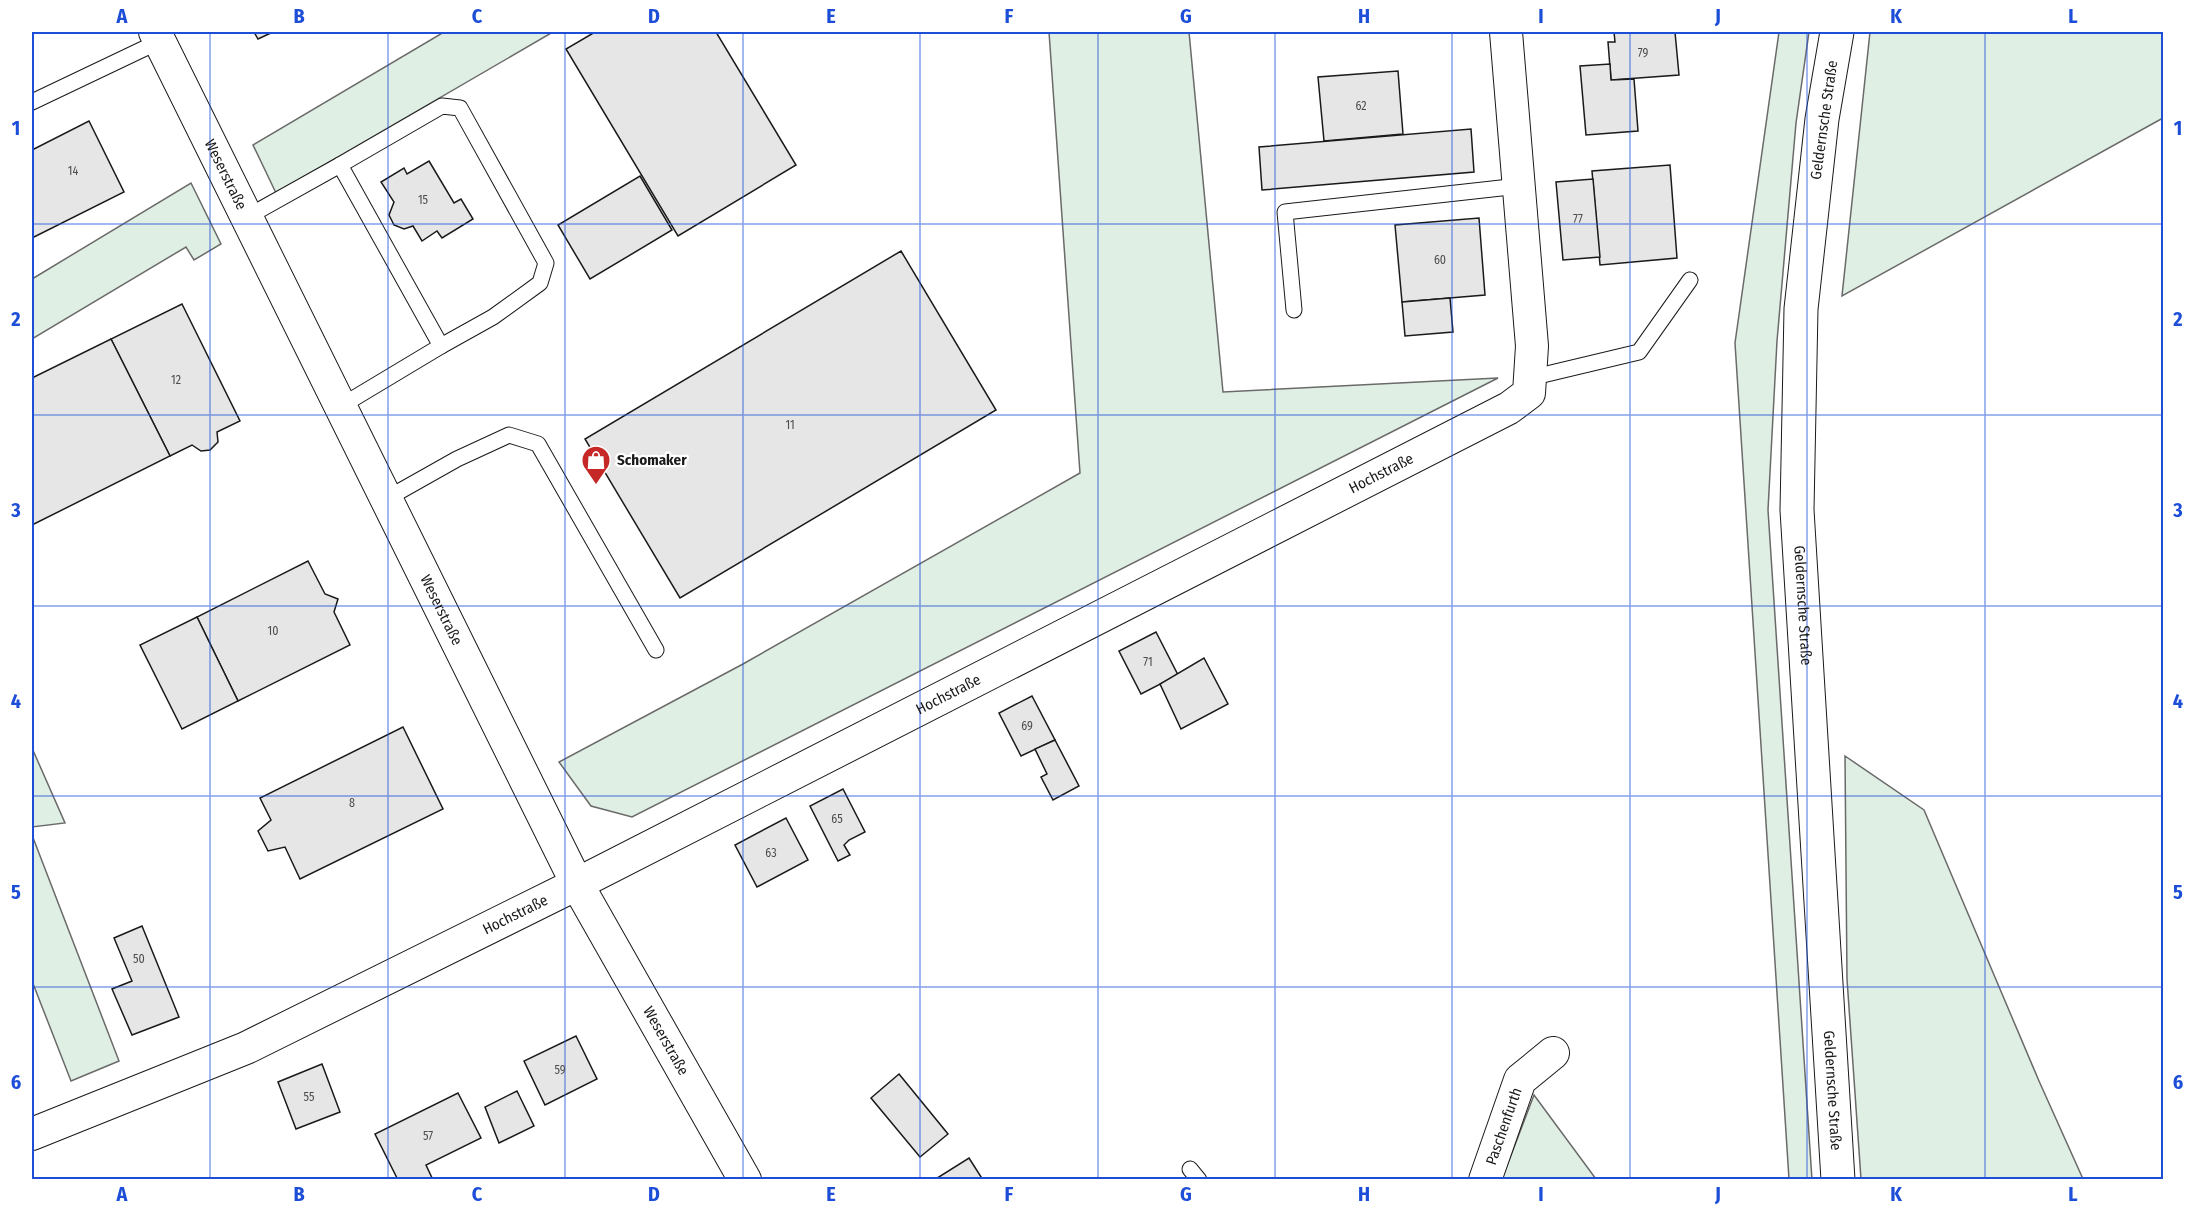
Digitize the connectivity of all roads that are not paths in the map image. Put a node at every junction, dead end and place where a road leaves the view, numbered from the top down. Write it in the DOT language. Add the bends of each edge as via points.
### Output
graph roads {
  1 [pos="1506,32"];
  2 [pos="1837,32"];
  3 [pos="157,36"];
  4 [pos="32,102"];
  5 [pos="340,165"];
  6 [pos="1519,186"];
  7 [pos="247,217"];
  8 [pos="1690,280"];
  9 [pos="1294,310"];
  10 [pos="441,346"];
  11 [pos="1530,378"];
  12 [pos="341,406"];
  13 [pos="386,499"];
  14 [pos="656,650"];
  15 [pos="577,884"];
  16 [pos="1553,1053"];
  17 [pos="32,1134"];
  18 [pos="745,1179"];
  19 [pos="1485,1179"];
  20 [pos="1838,1179"];
  1 -- 6 [label="street, Hochstraße"];
  2 -- 20 [label="main road, Geldernsche Straße" via="1822,119 1801,309 1797,510"];
  3 -- 4 [label="lane"];
  3 -- 7 [label="street, Weserstraße"];
  5 -- 7 [label="lane"];
  5 -- 10 [label="lane"];
  5 -- 10 [label="lane" via="442,106 460,108 472,129 546,263 540,283 493,317"];
  6 -- 9 [label="lane" via="1286,212"];
  6 -- 11 [label="street, Hochstraße" via="1532,346"];
  7 -- 12 [label="street, Weserstraße"];
  8 -- 11 [label="lane" via="1639,352"];
  10 -- 12 [label="lane"];
  11 -- 15 [label="street, Hochstraße" via="1528,393 1509,408"];
  12 -- 13 [label="street, Weserstraße"];
  13 -- 14 [label="lane" via="509,435 538,444"];
  13 -- 15 [label="street, Weserstraße"];
  15 -- 17 [label="street, Hochstraße" via="246,1048"];
  15 -- 18 [label="street, Weserstraße"];
  16 -- 19 [label="street, Paschenfurth" via="1520,1080"];
}
